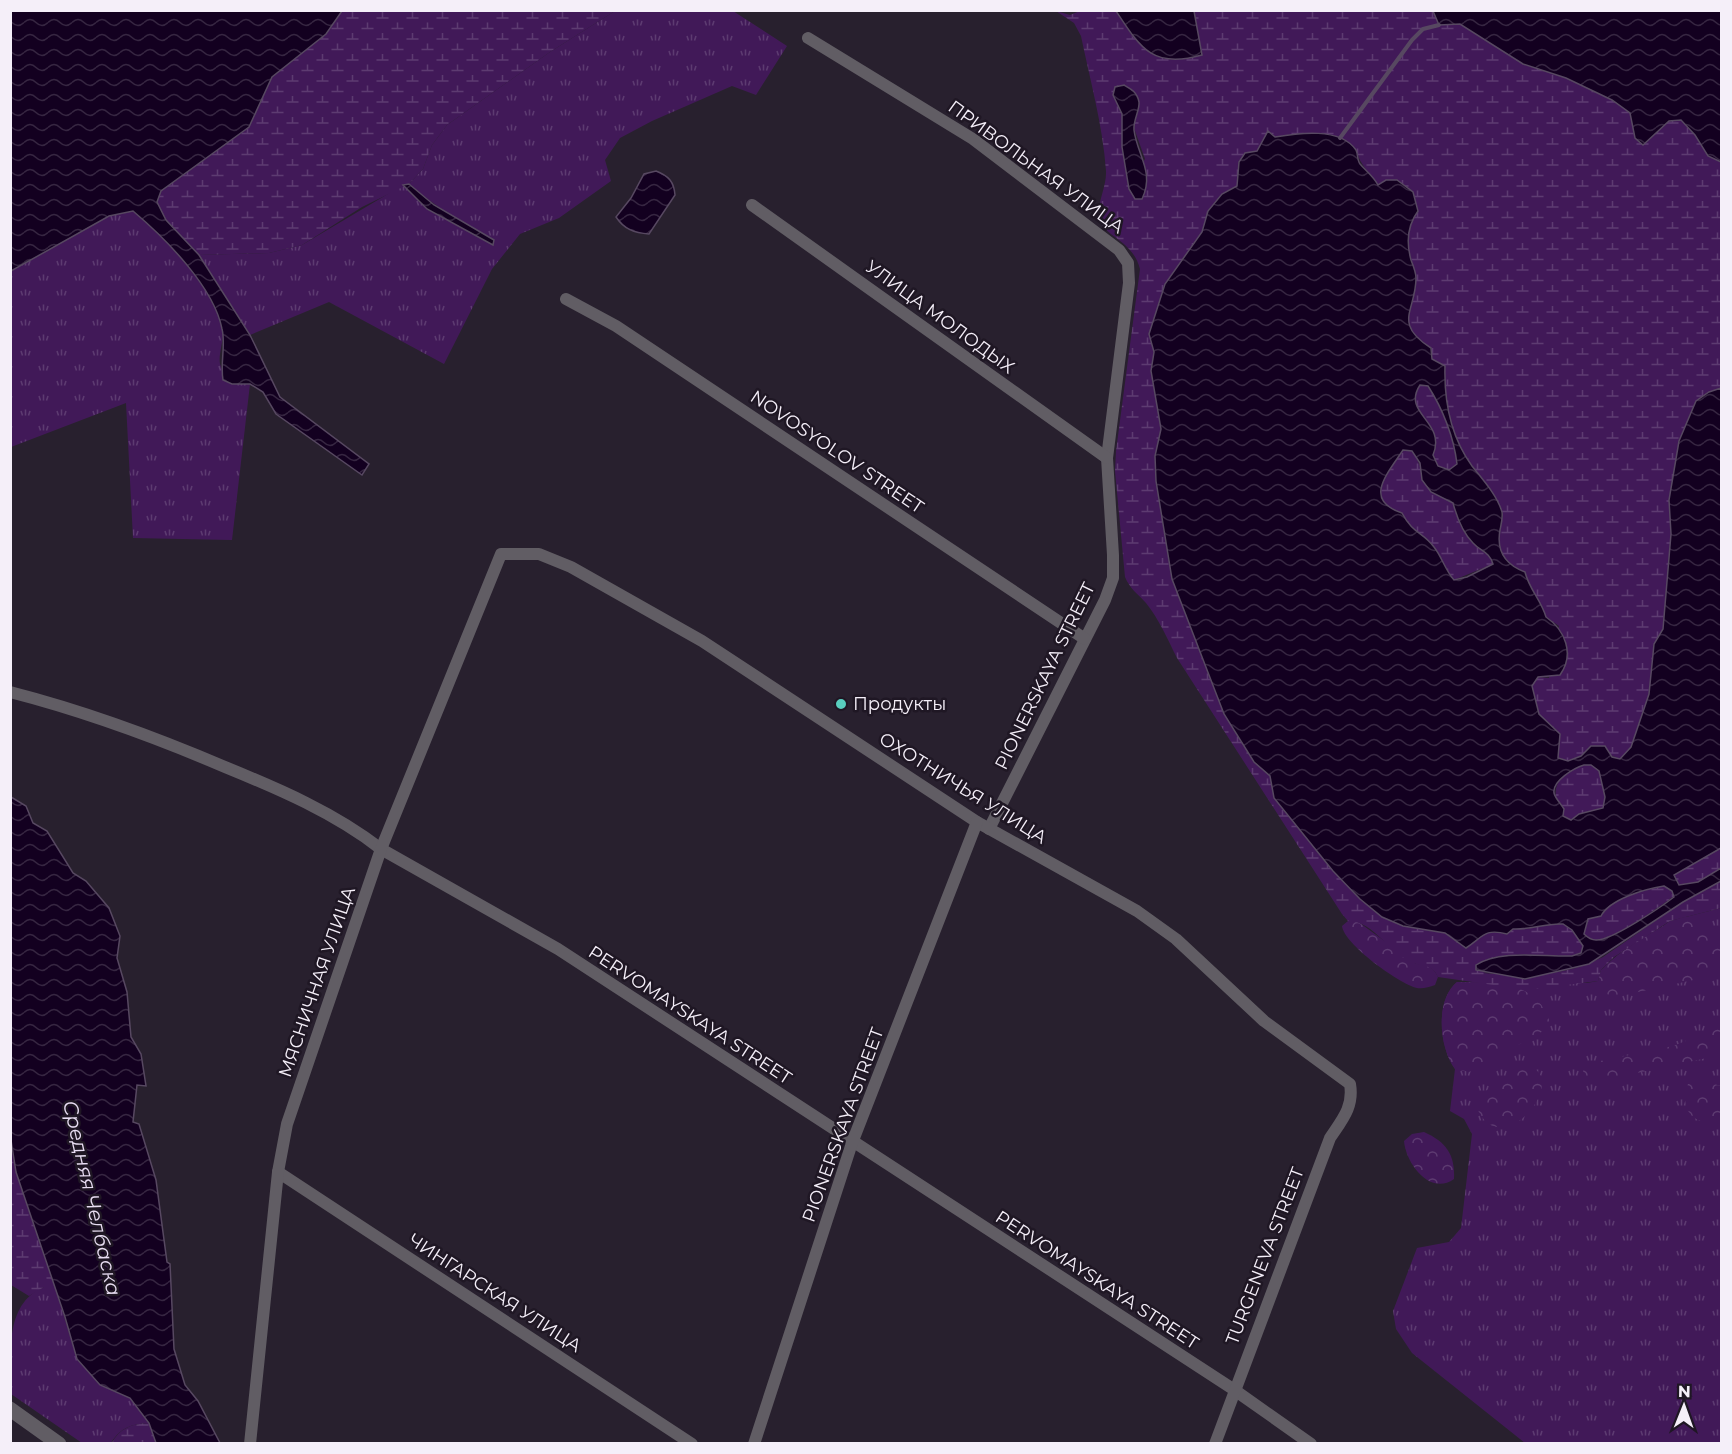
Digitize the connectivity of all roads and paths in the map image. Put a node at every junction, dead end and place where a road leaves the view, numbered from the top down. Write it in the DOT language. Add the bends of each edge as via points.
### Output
graph roads {
  1 [pos="808,38"];
  2 [pos="752,205"];
  3 [pos="1119,250"];
  4 [pos="566,299"];
  5 [pos="1107,459"];
  6 [pos="501,554"];
  7 [pos="1084,639"];
  8 [pos="10,692"];
  9 [pos="977,822"];
  10 [pos="989,829"];
  11 [pos="381,849"];
  12 [pos="1350,1084"];
  13 [pos="852,1143"];
  14 [pos="278,1172"];
  15 [pos="1233,1389"];
  16 [pos="10,1409"];
  17 [pos="59,1443"];
  18 [pos="250,1443"];
  19 [pos="692,1443"];
  20 [pos="754,1443"];
  21 [pos="1215,1443"];
  22 [pos="1311,1443"];
  1 -- 3 [label="street, ПРИВОЛЬНАЯ УЛИЦА" via="973,139"];
  2 -- 5 [label="street, УЛИЦА МОЛОДЫХ"];
  3 -- 5 [label="street, PIONERSKAYA STREET" via="1130,273"];
  4 -- 7 [label="street, NOVOSYOLOV STREET" via="616,326"];
  5 -- 7 [label="street, PIONERSKAYA STREET" via="1113,578"];
  6 -- 9 [label="street, ОХОТНИЧЬЯ УЛИЦА" via="539,554 571,567 702,641"];
  6 -- 11 [label="street, МЯСНИЧНАЯ УЛИЦА"];
  7 -- 10 [label="street, PIONERSKAYA STREET"];
  8 -- 11 [label="street, PERVOMAYSKAYA STREET" via="67,706 262,782 355,829"];
  9 -- 10 [label="street, ОХОТНИЧЬЯ УЛИЦА"];
  9 -- 13 [label="street, PIONERSKAYA STREET"];
  10 -- 12 [label="street, ОХОТНИЧЬЯ УЛИЦА" via="1137,911 1176,939 1264,1021"];
  11 -- 13 [label="street, PERVOMAYSKAYA STREET" via="558,949"];
  11 -- 14 [label="street, МЯСНИЧНАЯ УЛИЦА" via="287,1124"];
  12 -- 15 [label="street, TURGENEVA STREET" via="1353,1098 1349,1111 1330,1138"];
  13 -- 15 [label="street, PERVOMAYSKAYA STREET"];
  13 -- 20 [label="street, PIONERSKAYA STREET"];
  14 -- 18 [label="street, МЯСНИЧНАЯ УЛИЦА"];
  14 -- 19 [label="street, ЧИНГАРСКАЯ УЛИЦА"];
  15 -- 21 [label="street, TURGENEVA STREET"];
  15 -- 22 [label="street, PERVOMAYSKAYA STREET"];
  16 -- 17 [label="street"];
}
